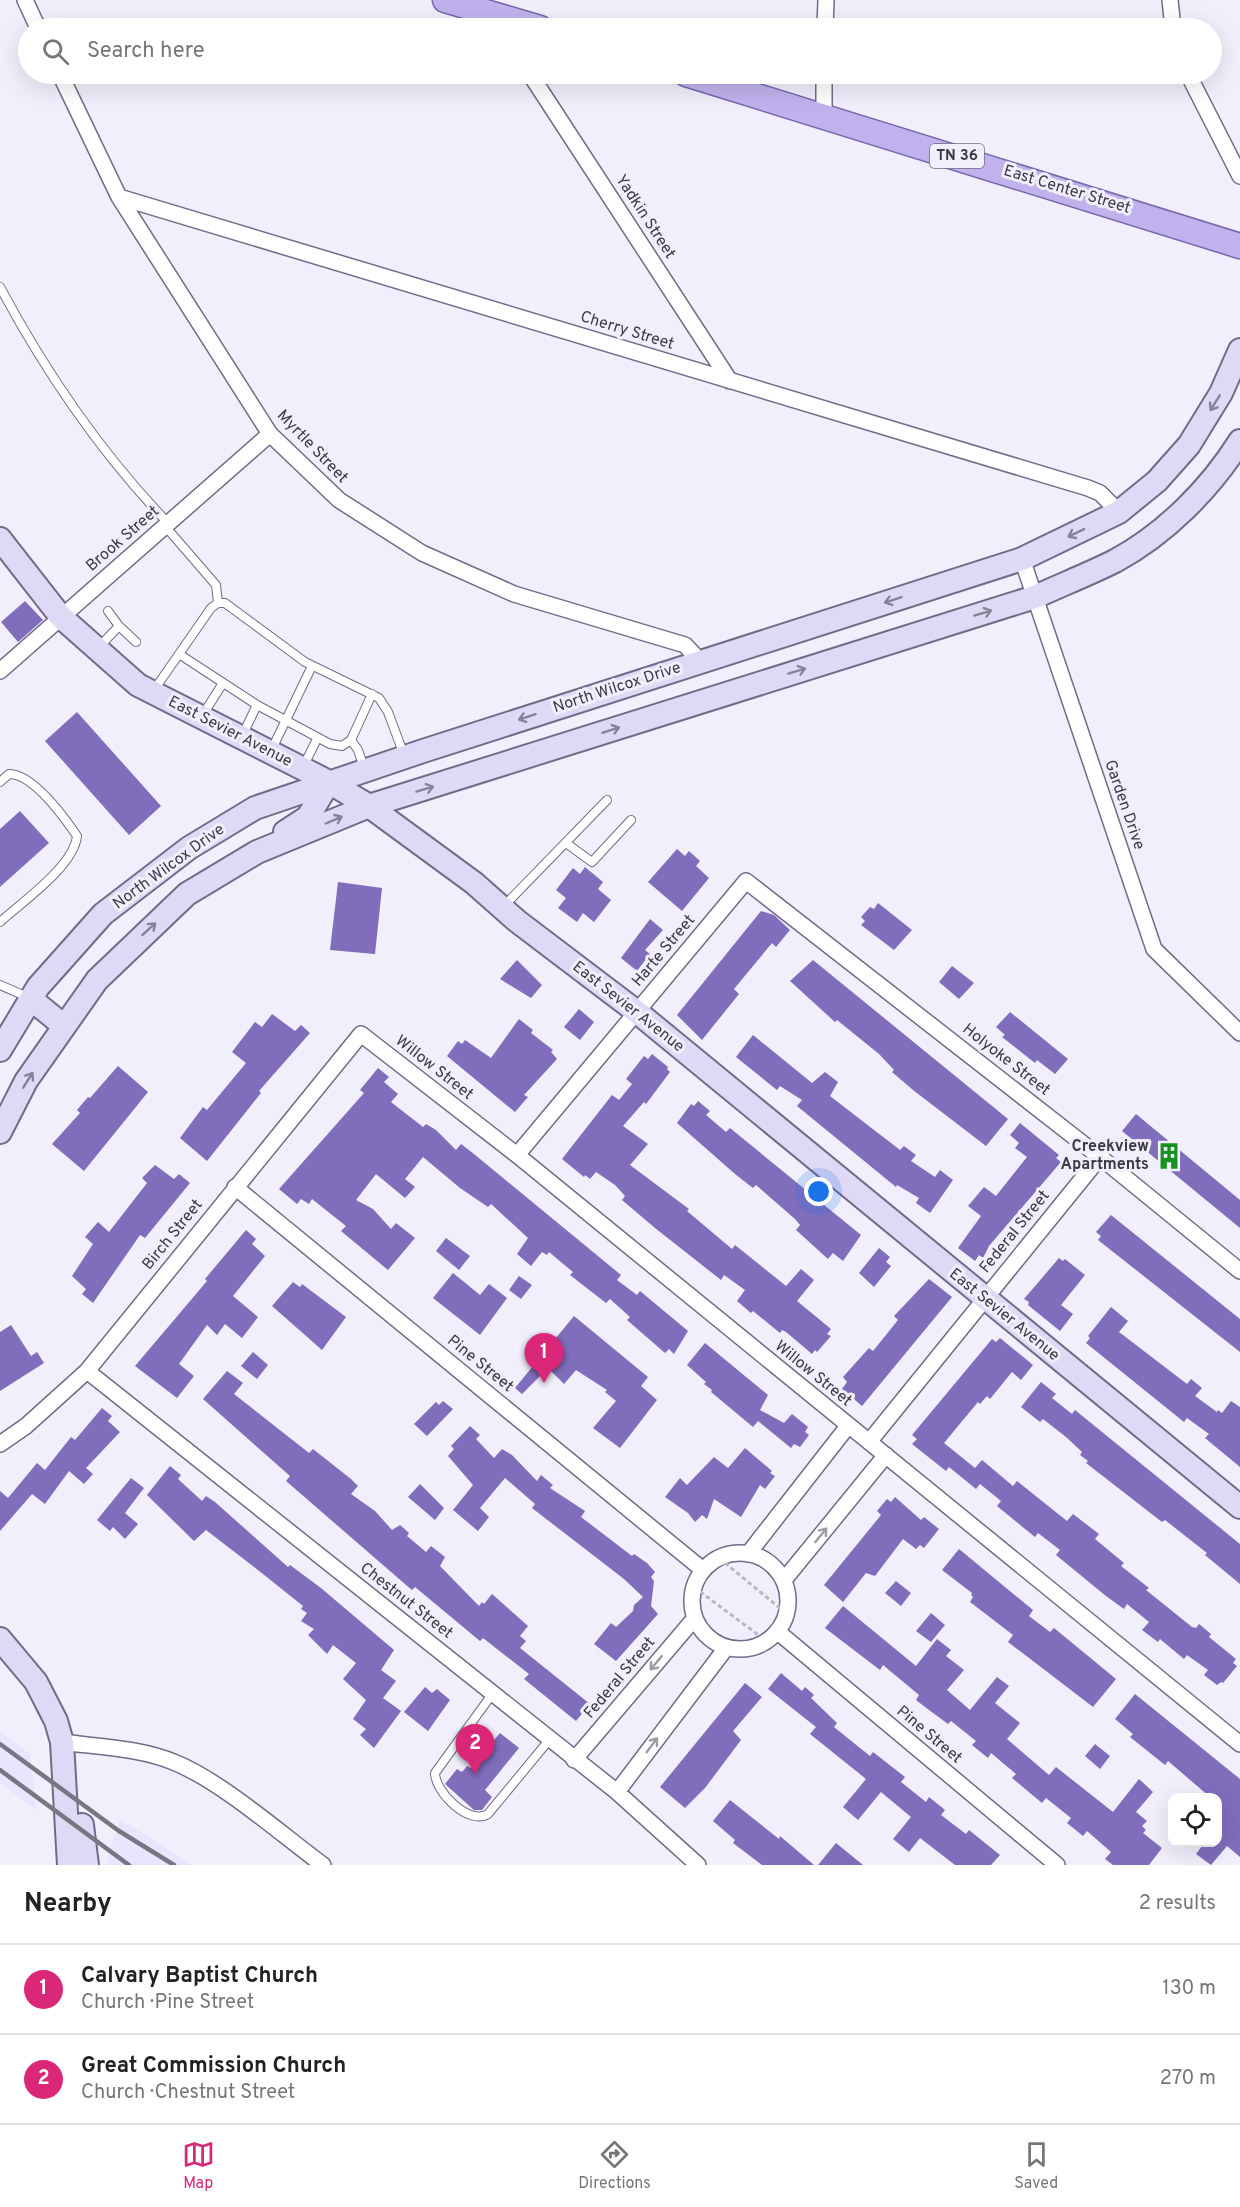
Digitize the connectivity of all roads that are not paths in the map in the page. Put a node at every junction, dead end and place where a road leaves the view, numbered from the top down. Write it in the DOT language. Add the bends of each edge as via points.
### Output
graph roads {
  1 [pos="25,0"];
  2 [pos="445,0"];
  3 [pos="826,0"];
  4 [pos="1170,0"];
  5 [pos="496,14"];
  6 [pos="33,18"];
  7 [pos="825,18"];
  8 [pos="1172,18"];
  9 [pos="65,84"];
  10 [pos="537,84"];
  11 [pos="720,84"];
  12 [pos="825,84"];
  13 [pos="1193,84"];
  14 [pos="824,115"];
  15 [pos="1240,176"];
  16 [pos="118,197"];
  17 [pos="1240,246"];
  18 [pos="0,287"];
  19 [pos="1240,350"];
  20 [pos="730,381"];
  21 [pos="270,434"];
  22 [pos="1240,441"];
  23 [pos="1119,512"];
  24 [pos="167,525"];
  25 [pos="0,539"];
  26 [pos="1141,544"];
  27 [pos="1022,559"];
  28 [pos="1035,597"];
  29 [pos="218,603"];
  30 [pos="108,611"];
  31 [pos="61,617"];
  32 [pos="119,626"];
  33 [pos="136,642"];
  34 [pos="97,649"];
  35 [pos="179,654"];
  36 [pos="700,661"];
  37 [pos="312,666"];
  38 [pos="0,671"];
  39 [pos="223,683"];
  40 [pos="153,692"];
  41 [pos="372,694"];
  42 [pos="711,698"];
  43 [pos="257,705"];
  44 [pos="201,718"];
  45 [pos="284,722"];
  46 [pos="241,738"];
  47 [pos="317,739"];
  48 [pos="351,740"];
  49 [pos="270,752"];
  50 [pos="414,754"];
  51 [pos="302,768"];
  52 [pos="365,770"];
  53 [pos="0,782"];
  54 [pos="328,782"];
  55 [pos="607,800"];
  56 [pos="369,806"];
  57 [pos="631,820"];
  58 [pos="566,843"];
  59 [pos="257,852"];
  60 [pos="746,881"];
  61 [pos="502,908"];
  62 [pos="0,922"];
  63 [pos="0,985"];
  64 [pos="31,999"];
  65 [pos="637,1012"];
  66 [pos="64,1026"];
  67 [pos="1240,1033"];
  68 [pos="361,1034"];
  69 [pos="0,1050"];
  70 [pos="0,1132"];
  71 [pos="518,1155"];
  72 [pos="1100,1157"];
  73 [pos="235,1186"];
  74 [pos="1240,1271"];
  75 [pos="983,1299"];
  76 [pos="87,1371"];
  77 [pos="848,1426"];
  78 [pos="869,1442"];
  79 [pos="0,1444"];
  80 [pos="886,1455"];
  81 [pos="1240,1507"];
  82 [pos="748,1554"];
  83 [pos="703,1570"];
  84 [pos="784,1580"];
  85 [pos="694,1619"];
  86 [pos="772,1637"];
  87 [pos="0,1639"];
  88 [pos="726,1648"];
  89 [pos="493,1694"];
  90 [pos="550,1739"];
  91 [pos="62,1743"];
  92 [pos="1240,1744"];
  93 [pos="574,1760"];
  94 [pos="617,1792"];
  95 [pos="69,1865"];
  96 [pos="87,1865"];
  97 [pos="323,1865"];
  98 [pos="698,1865"];
  99 [pos="1057,1865"];
  1 -- 6 [label="street"];
  2 -- 5 [label="main road"];
  3 -- 7 [label="street"];
  4 -- 8 [label="street"];
  9 -- 16 [label="street, Myrtle Street"];
  10 -- 20 [label="street, Yadkin Street"];
  11 -- 14 [label="main road, East Center Street / TN 36"];
  12 -- 14 [label="street"];
  13 -- 15 [label="street"];
  14 -- 17 [label="main road, East Center Street / TN 36"];
  16 -- 20 [label="street, Cherry Street"];
  16 -- 21 [label="street, Myrtle Street"];
  18 -- 24 [label="lane" via="39,355 106,453"];
  19 -- 23 [label="main road, North Wilcox Drive, one-way" via="1221,393 1189,445 1157,481"];
  20 -- 23 [label="street, Cherry Street" via="1088,488 1100,493"];
  21 -- 24 [label="street, Brook Street"];
  21 -- 36 [label="street, Myrtle Street" via="339,500 422,553 514,594 686,645"];
  22 -- 26 [label="main road, North Wilcox Drive" via="1229,459 1173,519"];
  23 -- 26 [label="main road"];
  23 -- 27 [label="main road, North Wilcox Drive, one-way"];
  24 -- 29 [label="lane" via="216,585"];
  24 -- 31 [label="street, Brook Street"];
  25 -- 31 [label="main road, East Sevier Avenue"];
  26 -- 28 [label="main road, North Wilcox Drive"];
  27 -- 28 [label="street, Garden Drive"];
  27 -- 36 [label="main road, North Wilcox Drive, one-way"];
  42 -- 28 [label="main road, North Wilcox Drive, one-way"];
  28 -- 67 [label="street, Garden Drive" via="1154,949"];
  29 -- 35 [label="lane"];
  29 -- 37 [label="lane" via="225,603"];
  30 -- 32 [label="lane"];
  31 -- 34 [label="main road, East Sevier Avenue"];
  31 -- 38 [label="street, Brook Street"];
  32 -- 33 [label="lane"];
  32 -- 34 [label="lane"];
  34 -- 40 [label="main road, East Sevier Avenue" via="138,685"];
  35 -- 39 [label="lane"];
  35 -- 40 [label="lane"];
  36 -- 42 [label="main road"];
  36 -- 50 [label="main road, North Wilcox Drive, one-way"];
  37 -- 41 [label="lane"];
  37 -- 45 [label="lane"];
  39 -- 43 [label="lane"];
  39 -- 44 [label="lane"];
  40 -- 44 [label="main road, East Sevier Avenue"];
  41 -- 48 [label="lane"];
  41 -- 50 [label="lane" via="379,698"];
  56 -- 42 [label="main road, North Wilcox Drive, one-way"];
  43 -- 45 [label="lane"];
  43 -- 46 [label="lane"];
  44 -- 46 [label="main road, East Sevier Avenue"];
  45 -- 47 [label="lane"];
  45 -- 49 [label="lane"];
  46 -- 49 [label="main road, East Sevier Avenue"];
  47 -- 48 [label="lane" via="342,746"];
  47 -- 51 [label="lane"];
  48 -- 52 [label="lane"];
  49 -- 51 [label="main road, East Sevier Avenue"];
  50 -- 52 [label="main road, North Wilcox Drive"];
  50 -- 56 [label="main road" via="389,775"];
  51 -- 54 [label="main road, East Sevier Avenue"];
  52 -- 54 [label="main road, North Wilcox Drive"];
  53 -- 62 [label="lane" via="9,774 19,774 29,781 77,836 76,847 67,861"];
  54 -- 56 [label="main road, East Sevier Avenue"];
  54 -- 59 [label="main road" via="308,817"];
  54 -- 64 [label="main road, North Wilcox Drive" via="255,808 189,848 103,914"];
  55 -- 58 [label="lane"];
  59 -- 56 [label="main road, North Wilcox Drive, one-way"];
  56 -- 61 [label="main road, East Sevier Avenue" via="474,882"];
  57 -- 58 [label="lane" via="592,862"];
  58 -- 61 [label="lane"];
  66 -- 59 [label="main road, North Wilcox Drive, one-way" via="97,980 187,894"];
  60 -- 65 [label="street, Harte Street"];
  60 -- 72 [label="street, Holyoke Street"];
  61 -- 65 [label="main road, East Sevier Avenue"];
  63 -- 64 [label="lane"];
  64 -- 66 [label="main road"];
  64 -- 69 [label="main road, North Wilcox Drive"];
  65 -- 71 [label="street, Harte Street"];
  65 -- 75 [label="main road, East Sevier Avenue"];
  70 -- 66 [label="main road, North Wilcox Drive, one-way" via="26,1081"];
  68 -- 71 [label="street, Willow Street"];
  68 -- 73 [label="street, Birch Street"];
  71 -- 77 [label="street, Willow Street"];
  72 -- 74 [label="street, Holyoke Street"];
  72 -- 75 [label="street, Federal Street"];
  73 -- 76 [label="street, Birch Street"];
  73 -- 83 [label="street, Pine Street"];
  75 -- 78 [label="street, Federal Street"];
  75 -- 81 [label="main road, East Sevier Avenue"];
  76 -- 79 [label="street, Birch Street"];
  76 -- 89 [label="street, Chestnut Street"];
  77 -- 78 [label="street, Willow Street"];
  77 -- 82 [label="street"];
  78 -- 80 [label="street, Willow Street"];
  84 -- 80 [label="street, one-way"];
  80 -- 92 [label="street, Willow Street"];
  82 -- 83 [label="street" via="719,1558"];
  82 -- 84 [label="street" via="763,1558"];
  83 -- 85 [label="street" via="694,1587"];
  84 -- 86 [label="street" via="788,1593 786,1614"];
  85 -- 88 [label="street" via="712,1641"];
  85 -- 93 [label="street, Federal Street, one-way"];
  86 -- 88 [label="street" via="740,1650"];
  86 -- 99 [label="street, Pine Street"];
  87 -- 91 [label="main road" via="36,1682 56,1721"];
  94 -- 88 [label="street, one-way"];
  89 -- 90 [label="street, Chestnut Street"];
  89 -- 90 [label="lane" via="435,1773 437,1786 466,1813 476,1817 488,1814"];
  90 -- 93 [label="street, Chestnut Street"];
  91 -- 95 [label="main road"];
  91 -- 96 [label="main road" via="77,1779"];
  91 -- 97 [label="street" via="140,1753 175,1762 212,1783"];
  93 -- 94 [label="street, Chestnut Street"];
  94 -- 98 [label="street, Chestnut Street"];
}
